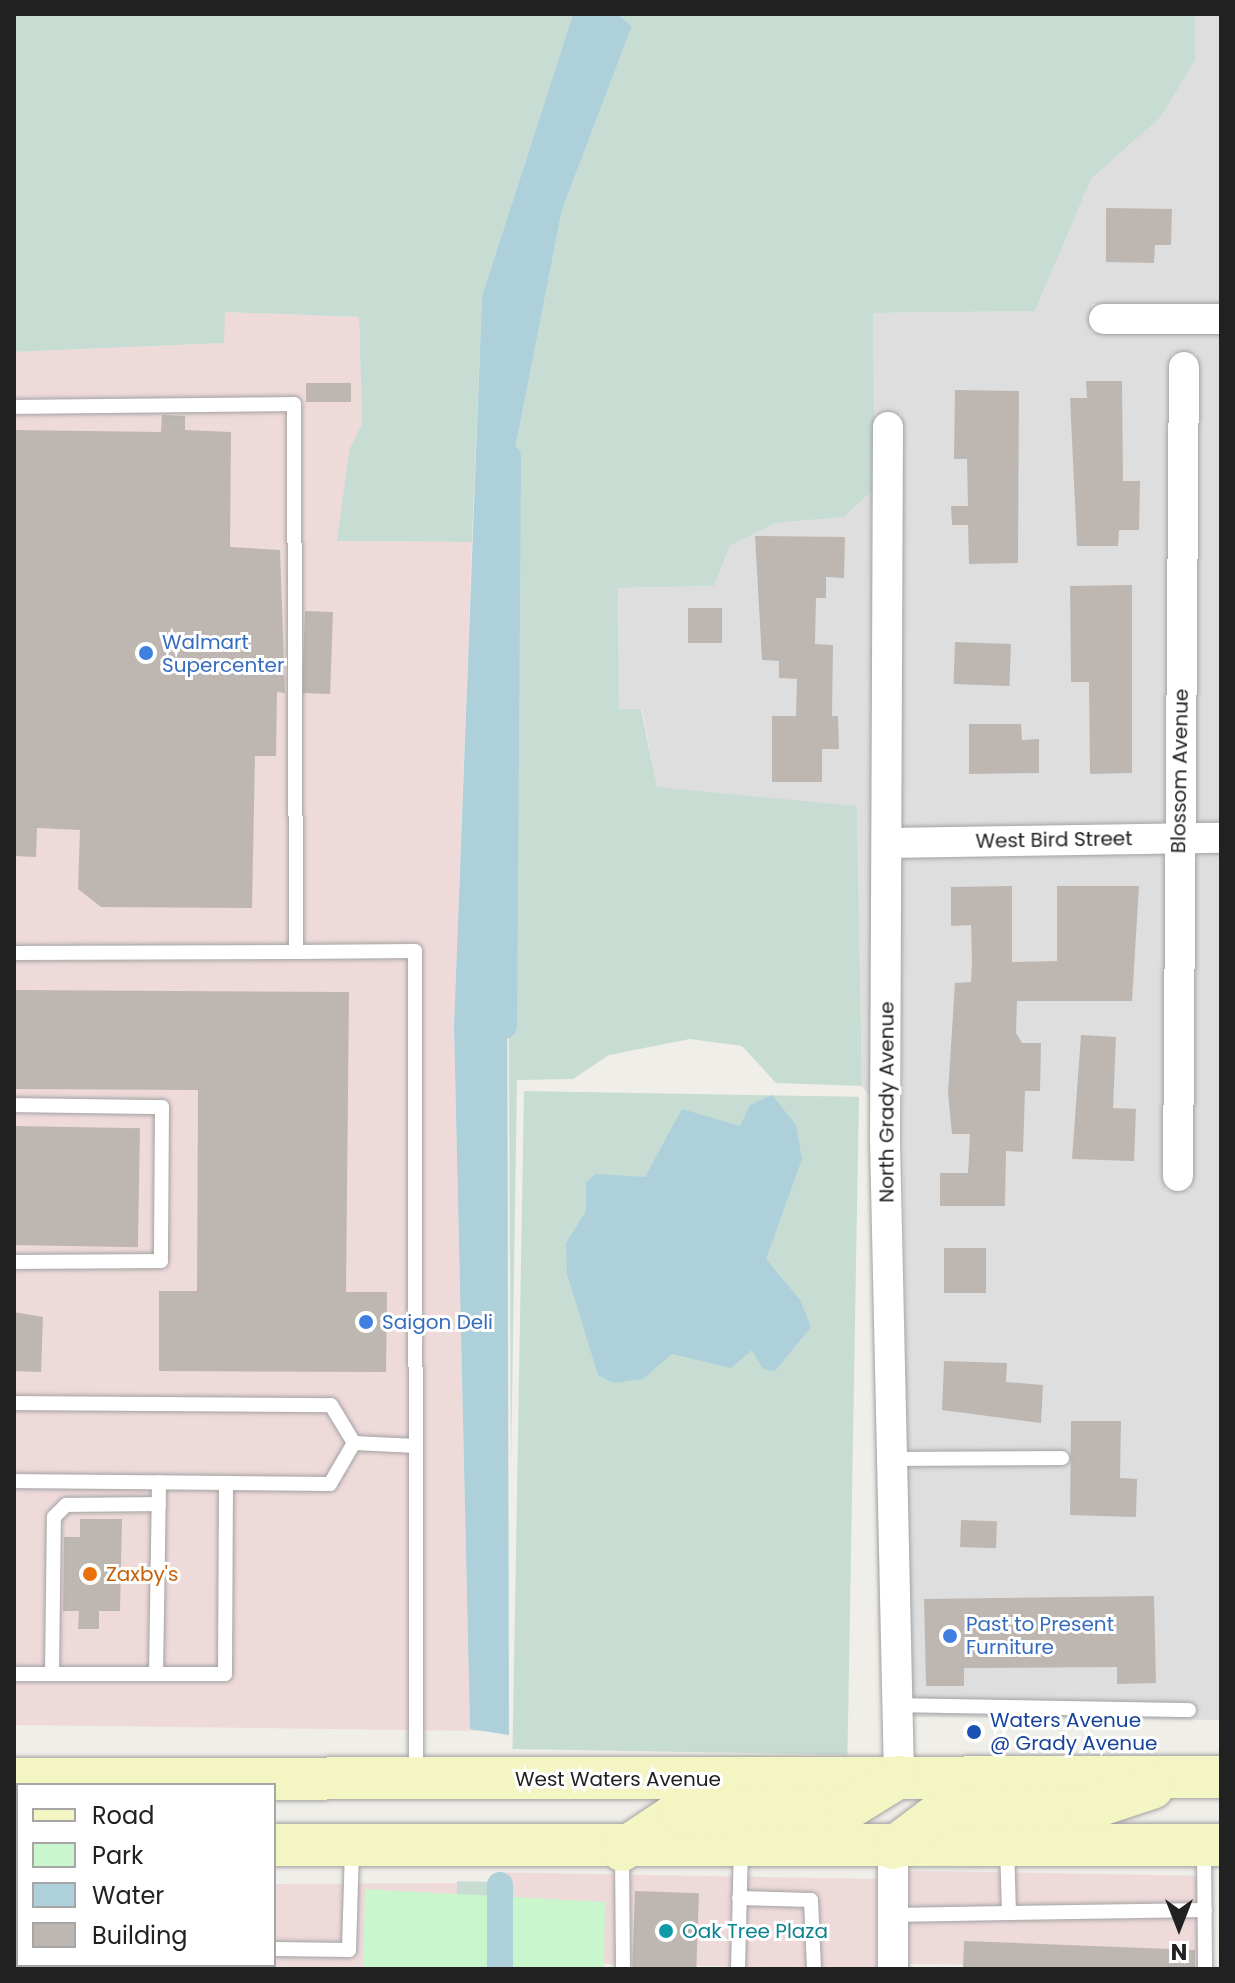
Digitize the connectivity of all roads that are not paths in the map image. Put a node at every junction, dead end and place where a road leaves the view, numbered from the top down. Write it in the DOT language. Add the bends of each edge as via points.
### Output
graph roads {
  1 [pos="1104,319"];
  2 [pos="1221,319"];
  3 [pos="1184,367"];
  4 [pos="14,407"];
  5 [pos="888,427"];
  6 [pos="1179,838"];
  7 [pos="1221,838"];
  8 [pos="887,843"];
  9 [pos="296,952"];
  10 [pos="14,953"];
  11 [pos="14,1105"];
  12 [pos="1178,1176"];
  13 [pos="14,1262"];
  14 [pos="14,1403"];
  15 [pos="354,1443"];
  16 [pos="416,1446"];
  17 [pos="1062,1458"];
  18 [pos="892,1459"];
  19 [pos="14,1481"];
  20 [pos="159,1482"];
  21 [pos="226,1483"];
  22 [pos="159,1504"];
  23 [pos="14,1674"];
  24 [pos="52,1674"];
  25 [pos="156,1674"];
  26 [pos="897,1705"];
  27 [pos="1189,1710"];
  28 [pos="899,1777"];
  29 [pos="1204,1777"];
  30 [pos="14,1779"];
  31 [pos="416,1780"];
  32 [pos="276,1845"];
  33 [pos="1213,1845"];
  34 [pos="352,1846"];
  35 [pos="1007,1847"];
  36 [pos="741,1848"];
  37 [pos="893,1848"];
  38 [pos="622,1850"];
  39 [pos="739,1898"];
  40 [pos="1205,1910"];
  41 [pos="1009,1913"];
  42 [pos="893,1915"];
  43 [pos="276,1949"];
  44 [pos="623,1969"];
  45 [pos="738,1969"];
  46 [pos="814,1969"];
  47 [pos="893,1969"];
  48 [pos="1205,1969"];
  1 -- 2 [label="street"];
  3 -- 6 [label="street, Blossom Avenue"];
  4 -- 9 [label="lane" via="294,404"];
  5 -- 8 [label="street, North Grady Avenue"];
  6 -- 7 [label="street, West Bird Street"];
  6 -- 8 [label="street, West Bird Street"];
  6 -- 12 [label="street, Blossom Avenue"];
  8 -- 18 [label="street, North Grady Avenue"];
  9 -- 10 [label="lane"];
  9 -- 16 [label="lane" via="415,951"];
  11 -- 13 [label="lane" via="162,1107 162,1122 161,1261"];
  14 -- 15 [label="lane" via="331,1405"];
  15 -- 16 [label="lane"];
  15 -- 21 [label="lane" via="330,1484"];
  16 -- 31 [label="lane"];
  17 -- 18 [label="lane"];
  18 -- 26 [label="street, North Grady Avenue"];
  19 -- 20 [label="lane"];
  20 -- 21 [label="lane"];
  20 -- 22 [label="lane"];
  21 -- 25 [label="lane" via="225,1674"];
  22 -- 24 [label="lane" via="66,1505 54,1517"];
  22 -- 25 [label="lane"];
  23 -- 24 [label="lane"];
  24 -- 25 [label="lane"];
  26 -- 27 [label="lane"];
  26 -- 28 [label="street, North Grady Avenue"];
  28 -- 29 [label="main road, West Waters Avenue"];
  28 -- 31 [label="main road, West Waters Avenue"];
  28 -- 38 [label="main road" via="847,1809 679,1812"];
  29 -- 37 [label="main road" via="1085,1810 942,1811"];
  30 -- 31 [label="main road, West Waters Avenue"];
  32 -- 34 [label="main road"];
  33 -- 35 [label="main road"];
  33 -- 40 [label="lane"];
  34 -- 38 [label="main road"];
  34 -- 43 [label="lane" via="349,1950"];
  35 -- 37 [label="main road"];
  35 -- 41 [label="lane"];
  36 -- 37 [label="main road"];
  36 -- 38 [label="main road"];
  36 -- 39 [label="lane"];
  37 -- 42 [label="street"];
  38 -- 44 [label="lane"];
  39 -- 45 [label="lane"];
  39 -- 46 [label="lane" via="811,1900"];
  40 -- 41 [label="lane"];
  40 -- 48 [label="lane"];
  41 -- 42 [label="lane"];
  42 -- 47 [label="street"];
}
